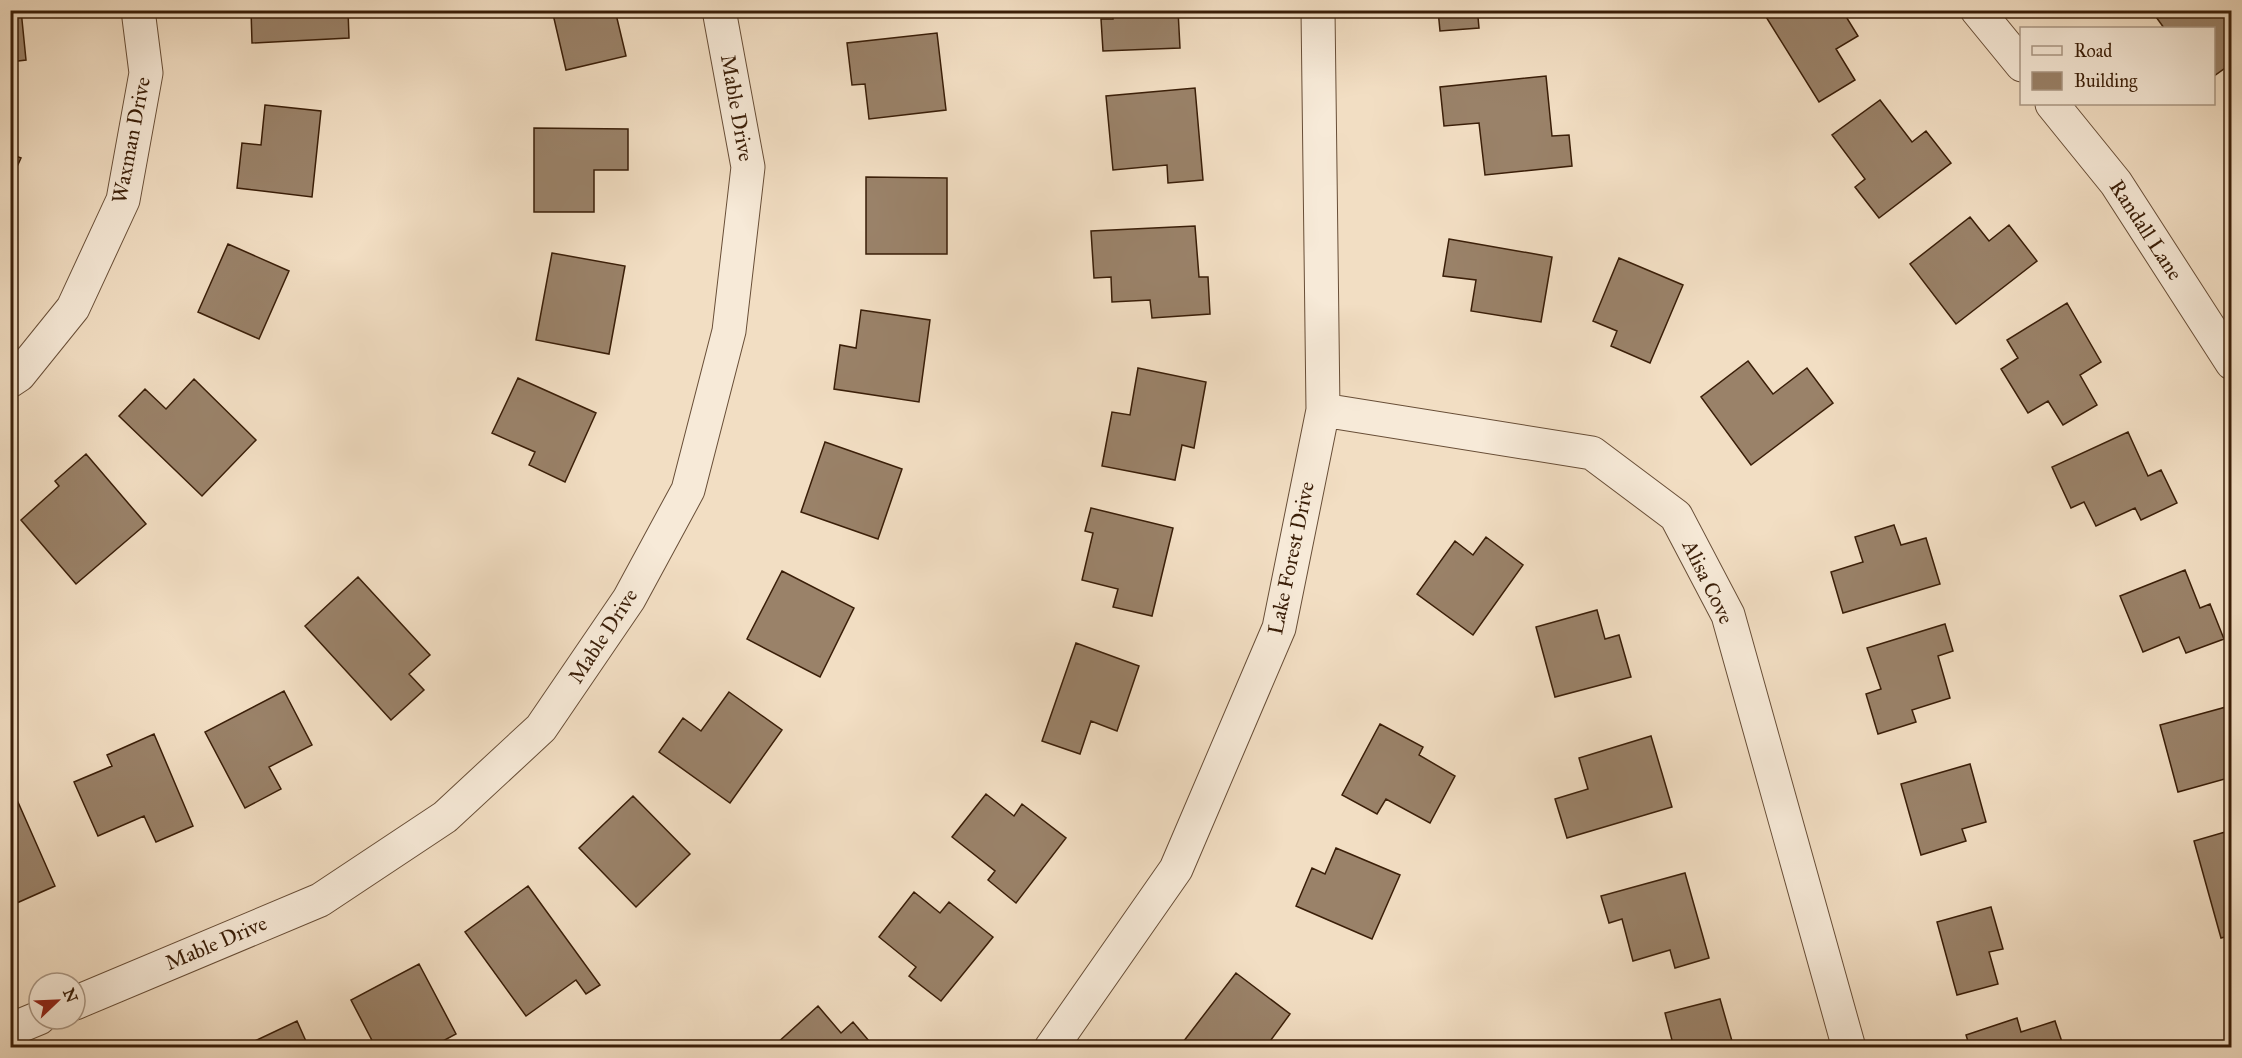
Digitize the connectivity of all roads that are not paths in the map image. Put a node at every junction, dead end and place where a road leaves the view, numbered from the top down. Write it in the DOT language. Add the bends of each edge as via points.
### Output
graph roads {
  1 [pos="138,10"];
  2 [pos="719,10"];
  3 [pos="1318,10"];
  4 [pos="1977,10"];
  5 [pos="2020,63"];
  6 [pos="2053,105"];
  7 [pos="2232,363"];
  8 [pos="10,381"];
  9 [pos="1323,410"];
  10 [pos="87,998"];
  11 [pos="27,1023"];
  12 [pos="10,1030"];
  13 [pos="1051,1047"];
  14 [pos="1849,1047"];
  1 -- 8 [label="street, Waxman Drive" via="146,73 123,200 73,308 20,375"];
  2 -- 10 [label="street, Mable Drive" via="748,167 729,331 688,490 628,599 541,728 444,817 320,900"];
  3 -- 9 [label="street, Lake Forest Drive"];
  4 -- 5 [label="street"];
  6 -- 7 [label="street, Randall Lane" via="2116,183"];
  9 -- 13 [label="street, Lake Forest Drive" via="1279,628 1176,869"];
  9 -- 14 [label="street, Alisa Cove" via="1592,453 1676,516 1728,615"];
  11 -- 12 [label="street"];
}
